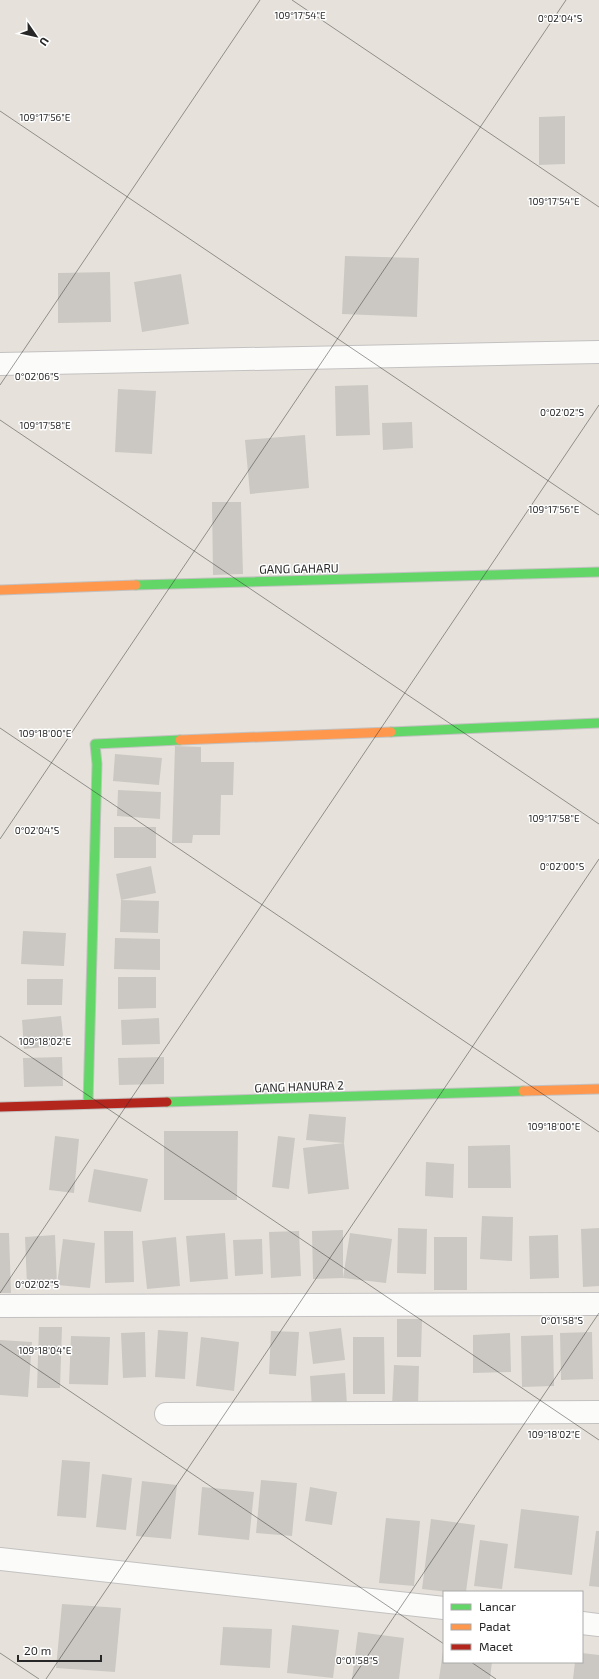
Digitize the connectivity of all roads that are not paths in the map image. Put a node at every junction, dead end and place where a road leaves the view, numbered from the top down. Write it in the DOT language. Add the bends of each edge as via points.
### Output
graph roads {
  1 [pos="599,352"];
  2 [pos="0,364"];
  3 [pos="599,572"];
  4 [pos="0,590"];
  5 [pos="599,723"];
  6 [pos="599,1089"];
  7 [pos="88,1104"];
  8 [pos="0,1107"];
  9 [pos="599,1304"];
  10 [pos="0,1306"];
  11 [pos="599,1412"];
  12 [pos="166,1414"];
  13 [pos="0,1559"];
  14 [pos="443,1608"];
  15 [pos="583,1623"];
  16 [pos="599,1625"];
  1 -- 2 [label="street"];
  3 -- 4 [label="street, GANG GAHARU"];
  5 -- 7 [label="street" via="95,744 97,764"];
  6 -- 7 [label="street, GANG HANURA 2"];
  7 -- 8 [label="street, GANG HANURA 2"];
  9 -- 10 [label="street"];
  11 -- 12 [label="street"];
  13 -- 14 [label="street"];
  15 -- 16 [label="street"];
}
